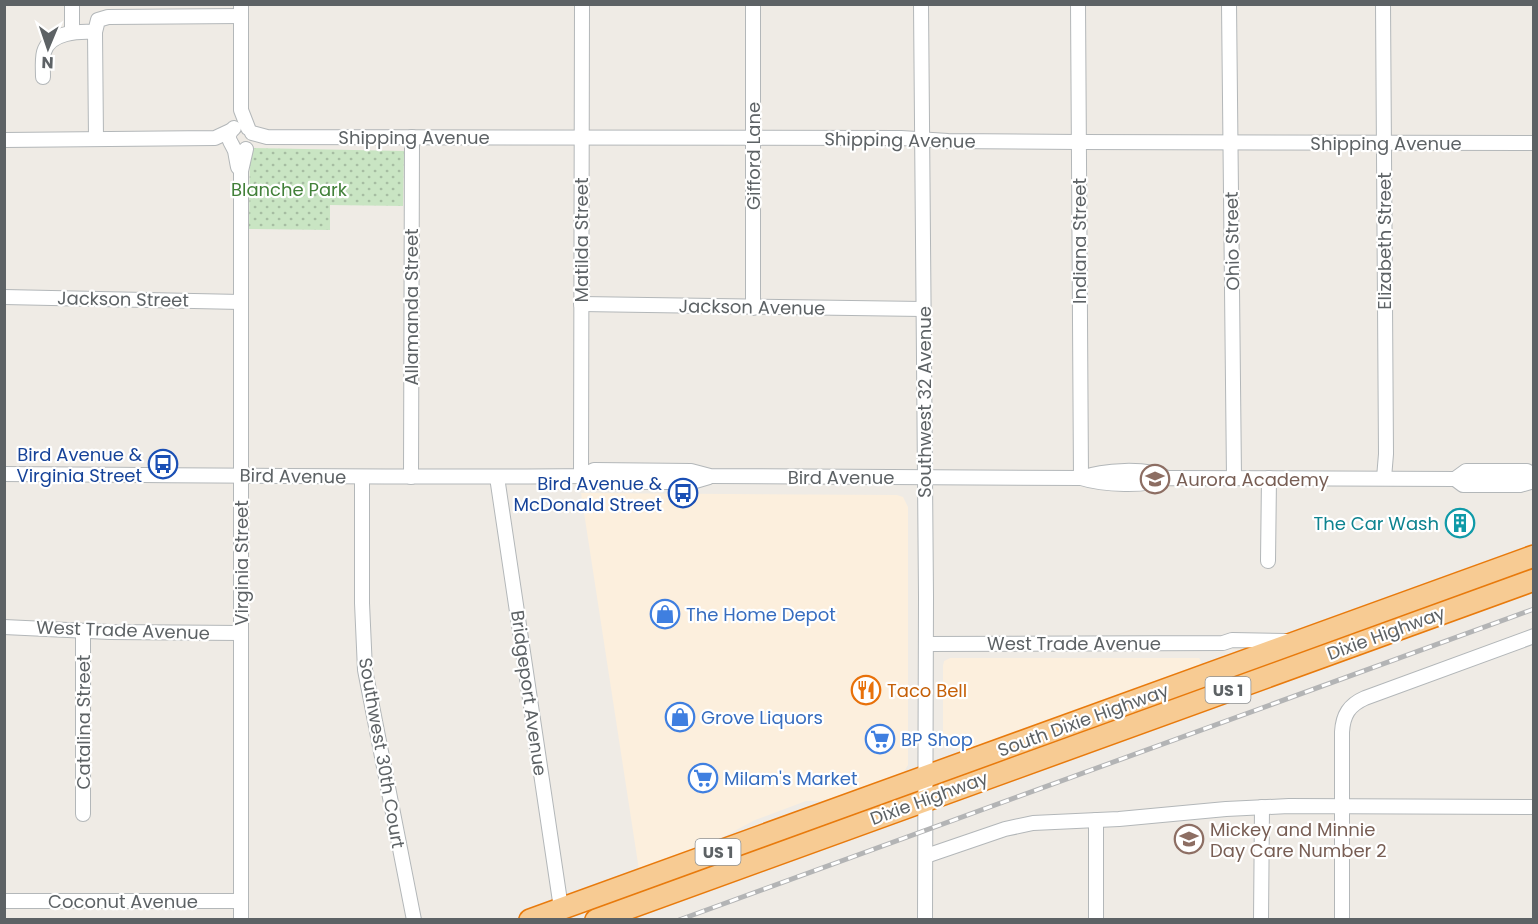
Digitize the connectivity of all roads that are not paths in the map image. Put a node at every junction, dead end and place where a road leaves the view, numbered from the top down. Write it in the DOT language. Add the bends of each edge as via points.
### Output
graph roads {
  1 [pos="72,4"];
  2 [pos="582,4"];
  3 [pos="753,4"];
  4 [pos="921,4"];
  5 [pos="1078,4"];
  6 [pos="1229,4"];
  7 [pos="1383,4"];
  8 [pos="241,10"];
  9 [pos="144,11"];
  10 [pos="72,32"];
  11 [pos="95,32"];
  12 [pos="43,77"];
  13 [pos="412,136"];
  14 [pos="582,137"];
  15 [pos="241,138"];
  16 [pos="753,138"];
  17 [pos="96,139"];
  18 [pos="922,139"];
  19 [pos="4,140"];
  20 [pos="1079,142"];
  21 [pos="1231,143"];
  22 [pos="1384,143"];
  23 [pos="1533,143"];
  24 [pos="4,297"];
  25 [pos="241,302"];
  26 [pos="581,304"];
  27 [pos="753,308"];
  28 [pos="923,309"];
  29 [pos="4,474"];
  30 [pos="1533,475"];
  31 [pos="241,476"];
  32 [pos="581,476"];
  33 [pos="362,477"];
  34 [pos="411,477"];
  35 [pos="497,477"];
  36 [pos="924,478"];
  37 [pos="1081,478"];
  38 [pos="1234,478"];
  39 [pos="1269,478"];
  40 [pos="1384,478"];
  41 [pos="1455,478"];
  42 [pos="1533,481"];
  43 [pos="1533,556"];
  44 [pos="1268,561"];
  45 [pos="1533,580"];
  46 [pos="4,627"];
  47 [pos="83,631"];
  48 [pos="241,633"];
  49 [pos="1533,636"];
  50 [pos="1297,641"];
  51 [pos="1223,643"];
  52 [pos="926,644"];
  53 [pos="1234,664"];
  54 [pos="927,776"];
  55 [pos="927,799"];
  56 [pos="1342,806"];
  57 [pos="1262,807"];
  58 [pos="1533,807"];
  59 [pos="83,814"];
  60 [pos="1096,820"];
  61 [pos="926,856"];
  62 [pos="4,901"];
  63 [pos="241,901"];
  64 [pos="561,909"];
  65 [pos="241,920"];
  66 [pos="414,920"];
  67 [pos="530,920"];
  68 [pos="596,920"];
  69 [pos="925,920"];
  70 [pos="1096,920"];
  71 [pos="1261,920"];
  72 [pos="1342,920"];
  1 -- 10 [label="street"];
  2 -- 14 [label="street, Matilda Street"];
  3 -- 16 [label="street, Gifford Lane"];
  4 -- 18 [label="street, Southwest 32 Avenue"];
  5 -- 20 [label="street, Indiana Street"];
  6 -- 21 [label="street, Ohio Street"];
  7 -- 22 [label="street, Elizabeth Street"];
  8 -- 9 [label="street"];
  8 -- 15 [label="street"];
  9 -- 11 [label="street" via="102,18 96,22"];
  10 -- 11 [label="street"];
  10 -- 12 [label="street" via="48,45"];
  11 -- 17 [label="street"];
  13 -- 14 [label="street, Shipping Avenue"];
  13 -- 15 [label="street, Shipping Avenue"];
  13 -- 34 [label="street, Allamanda Street"];
  14 -- 16 [label="street, Shipping Avenue"];
  14 -- 26 [label="street, Matilda Street"];
  15 -- 17 [label="street" via="218,142 216,138"];
  15 -- 25 [label="street, Virginia Street"];
  16 -- 18 [label="street, Shipping Avenue"];
  16 -- 27 [label="street, Gifford Lane"];
  17 -- 19 [label="street"];
  18 -- 20 [label="street, Shipping Avenue"];
  18 -- 28 [label="street, Southwest 32 Avenue"];
  20 -- 21 [label="street, Shipping Avenue"];
  20 -- 37 [label="street, Indiana Street"];
  21 -- 22 [label="street, Shipping Avenue"];
  21 -- 38 [label="street, Ohio Street"];
  22 -- 23 [label="street, Shipping Avenue"];
  22 -- 40 [label="street, Elizabeth Street"];
  24 -- 25 [label="street, Jackson Street"];
  25 -- 31 [label="street, Virginia Street"];
  26 -- 27 [label="street, Jackson Avenue"];
  26 -- 32 [label="street, Matilda Street"];
  27 -- 28 [label="street, Jackson Avenue"];
  28 -- 36 [label="street, Southwest 32 Avenue"];
  29 -- 31 [label="street, Bird Avenue"];
  30 -- 41 [label="street, Bird Avenue" via="1527,471 1466,471"];
  31 -- 33 [label="street, Bird Avenue"];
  31 -- 48 [label="street, Virginia Street"];
  32 -- 35 [label="street, Bird Avenue"];
  32 -- 36 [label="street, Bird Avenue" via="592,482 692,482 710,476"];
  33 -- 34 [label="street, Bird Avenue"];
  33 -- 66 [label="street, Southwest 30th Court" via="364,670"];
  34 -- 35 [label="street, Bird Avenue"];
  35 -- 64 [label="street, Bridgeport Avenue"];
  36 -- 37 [label="street, Bird Avenue"];
  36 -- 52 [label="street, Southwest 32 Avenue"];
  37 -- 38 [label="street, Bird Avenue" via="1096,483 1157,483 1167,478"];
  38 -- 39 [label="street, Bird Avenue"];
  39 -- 40 [label="street, Bird Avenue"];
  39 -- 44 [label="street"];
  40 -- 41 [label="street, Bird Avenue"];
  41 -- 42 [label="street, Bird Avenue" via="1463,485 1520,485"];
  43 -- 50 [label="highway, South Dixie Highway / US 1"];
  45 -- 55 [label="highway, Dixie Highway / US 1"];
  46 -- 47 [label="street, West Trade Avenue"];
  47 -- 48 [label="street, West Trade Avenue"];
  47 -- 59 [label="street, Catalina Street"];
  48 -- 63 [label="street, Virginia Street"];
  49 -- 56 [label="street" via="1354,703 1348,709 1342,732"];
  50 -- 51 [label="street, West Trade Avenue"];
  50 -- 53 [label="highway, South Dixie Highway / US 1"];
  51 -- 52 [label="street, West Trade Avenue"];
  51 -- 53 [label="street" via="1232,652"];
  52 -- 54 [label="street, Southwest 32 Avenue"];
  53 -- 54 [label="highway, South Dixie Highway / US 1"];
  54 -- 55 [label="street, Southwest 32 Avenue"];
  54 -- 64 [label="highway, South Dixie Highway / US 1"];
  55 -- 61 [label="street, Southwest 32 Avenue"];
  55 -- 68 [label="highway, Dixie Highway / US 1"];
  56 -- 57 [label="street"];
  56 -- 58 [label="street"];
  56 -- 72 [label="street"];
  57 -- 60 [label="street"];
  57 -- 71 [label="street"];
  60 -- 61 [label="street" via="1020,825"];
  60 -- 70 [label="street"];
  61 -- 69 [label="street, Southwest 32 Avenue"];
  62 -- 63 [label="street, Coconut Avenue"];
  63 -- 65 [label="street, Virginia Street"];
  64 -- 67 [label="highway, South Dixie Highway / US 1"];
}
